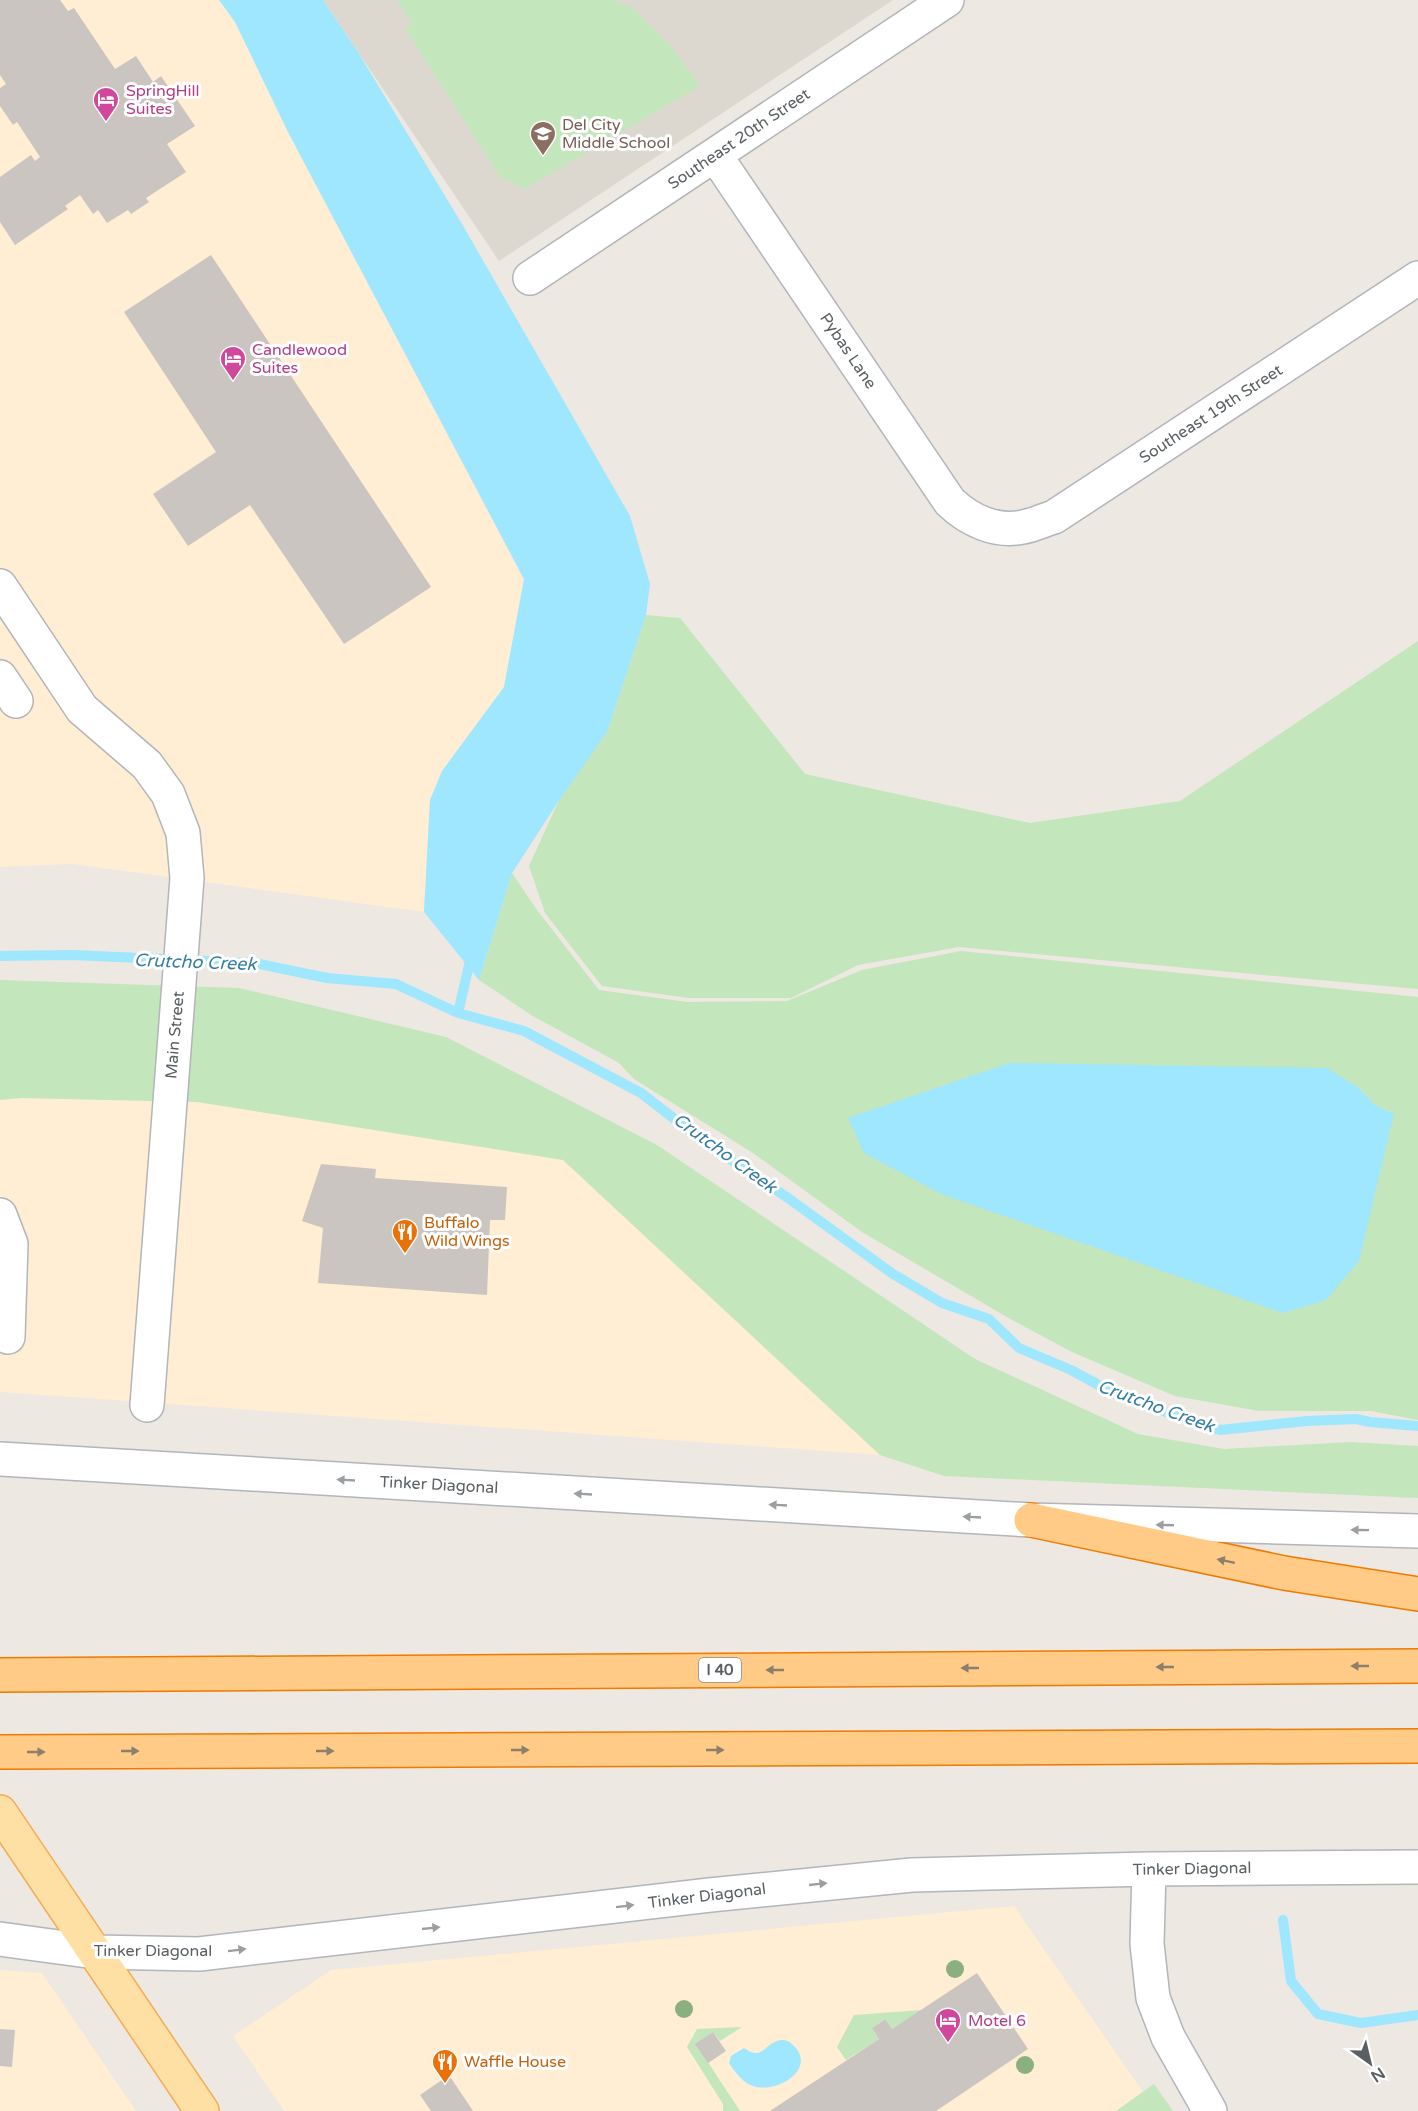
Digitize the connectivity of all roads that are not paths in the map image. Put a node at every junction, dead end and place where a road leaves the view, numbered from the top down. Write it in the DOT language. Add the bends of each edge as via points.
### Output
graph roads {
  1 [pos="947,0"];
  2 [pos="715,155"];
  3 [pos="530,278"];
  4 [pos="1418,278"];
  5 [pos="996,528"];
  6 [pos="0,586"];
  7 [pos="0,1215"];
  8 [pos="8,1336"];
  9 [pos="147,1405"];
  10 [pos="0,1459"];
  11 [pos="1031,1521"];
  12 [pos="1418,1531"];
  13 [pos="1418,1594"];
  14 [pos="1418,1666"];
  15 [pos="11,1675"];
  16 [pos="1418,1746"];
  17 [pos="0,1752"];
  18 [pos="0,1812"];
  19 [pos="1418,1867"];
  20 [pos="1149,1869"];
  21 [pos="0,1940"];
  22 [pos="95,1952"];
  23 [pos="202,2111"];
  24 [pos="1210,2111"];
  1 -- 2 [label="street, Southeast 20th Street"];
  2 -- 3 [label="street, Southeast 20th Street"];
  2 -- 5 [label="street, Pybas Lane" via="950,502 963,514"];
  4 -- 5 [label="street, Southeast 19th Street" via="1054,517 1022,528"];
  6 -- 9 [label="street, Main Street" via="82,709 147,765 168,794 183,833 187,878"];
  7 -- 8 [label="street" via="11,1244"];
  11 -- 10 [label="street, Tinker Diagonal, one-way"];
  12 -- 11 [label="street, Tinker Diagonal, one-way"];
  13 -- 11 [label="highway, one-way" via="1284,1573"];
  14 -- 15 [label="highway, I 40, one-way"];
  17 -- 16 [label="highway, one-way"];
  18 -- 22 [label="main road"];
  19 -- 20 [label="street, Tinker Diagonal"];
  22 -- 20 [label="street, Tinker Diagonal, one-way" via="199,1954 912,1875"];
  20 -- 24 [label="street" via="1147,1944 1153,1998 1168,2037"];
  21 -- 22 [label="street, Tinker Diagonal"];
  22 -- 23 [label="main road"];
}
